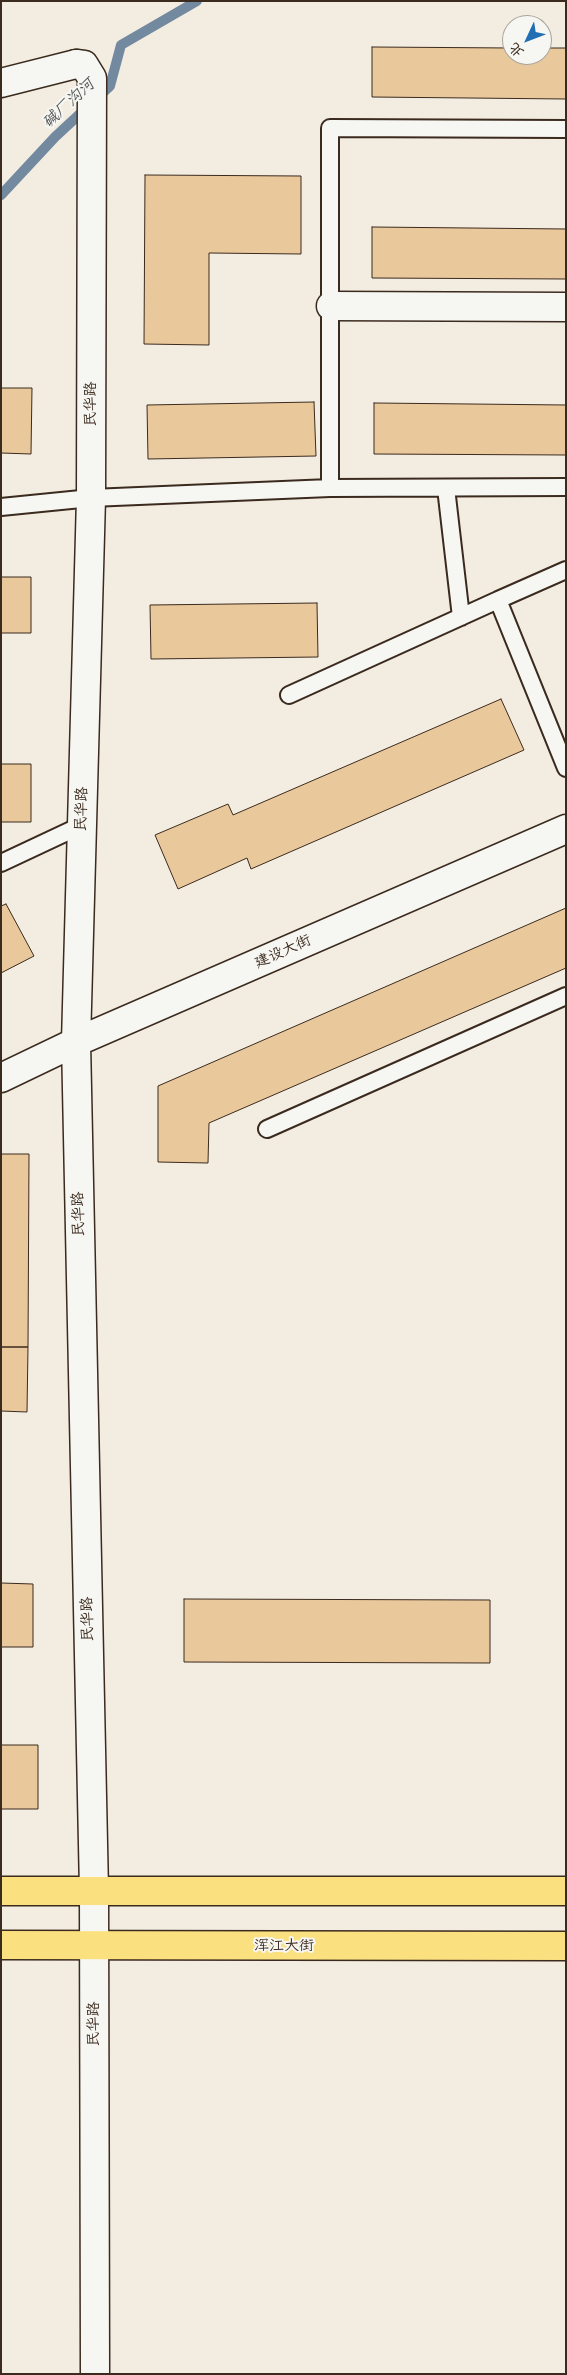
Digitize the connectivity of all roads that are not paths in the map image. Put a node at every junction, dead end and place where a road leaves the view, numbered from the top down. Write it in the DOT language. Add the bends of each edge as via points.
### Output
graph roads {
  1 [pos="1,83"];
  2 [pos="566,129"];
  3 [pos="330,306"];
  4 [pos="566,307"];
  5 [pos="566,487"];
  6 [pos="330,488"];
  7 [pos="446,488"];
  8 [pos="91,498"];
  9 [pos="1,507"];
  10 [pos="566,570"];
  11 [pos="498,600"];
  12 [pos="461,617"];
  13 [pos="289,695"];
  14 [pos="566,768"];
  15 [pos="82,825"];
  16 [pos="566,829"];
  17 [pos="1,863"];
  18 [pos="566,996"];
  19 [pos="76,1042"];
  20 [pos="1,1078"];
  21 [pos="267,1129"];
  22 [pos="566,1890"];
  23 [pos="1,1891"];
  24 [pos="94,1891"];
  25 [pos="1,1945"];
  26 [pos="94,1945"];
  27 [pos="566,1946"];
  28 [pos="95,2374"];
  1 -- 8 [label="street, 民华路" via="84,71 91,137"];
  2 -- 3 [label="lane" via="330,128"];
  3 -- 4 [label="street"];
  3 -- 6 [label="lane"];
  5 -- 7 [label="lane"];
  6 -- 7 [label="lane"];
  6 -- 8 [label="lane"];
  7 -- 12 [label="lane"];
  8 -- 9 [label="lane"];
  8 -- 15 [label="street, 民华路"];
  10 -- 11 [label="lane"];
  11 -- 12 [label="lane"];
  11 -- 14 [label="lane"];
  12 -- 13 [label="lane"];
  15 -- 17 [label="lane"];
  15 -- 19 [label="street, 民华路"];
  16 -- 19 [label="street, 建设大街"];
  18 -- 21 [label="lane"];
  19 -- 20 [label="street, 建设大街"];
  19 -- 24 [label="street, 民华路"];
  22 -- 24 [label="main road"];
  23 -- 24 [label="main road"];
  24 -- 26 [label="street, 民华路"];
  25 -- 26 [label="main road, 浑江大街"];
  26 -- 27 [label="main road, 浑江大街"];
  26 -- 28 [label="street, 民华路"];
}
